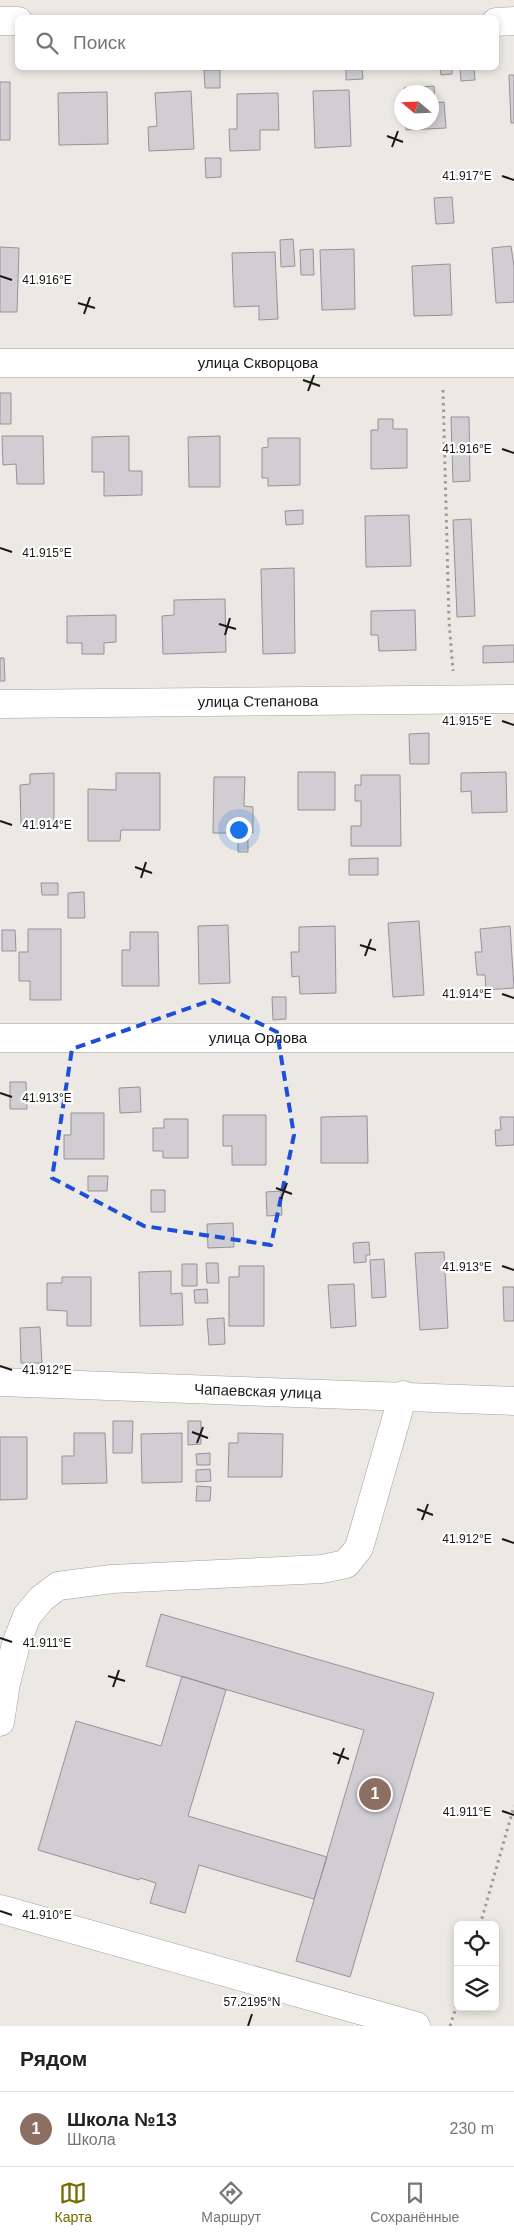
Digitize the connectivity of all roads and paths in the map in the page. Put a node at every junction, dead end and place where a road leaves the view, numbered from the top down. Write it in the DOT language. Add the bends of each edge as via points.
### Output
graph roads {
  1 [pos="0,21"];
  2 [pos="15,21"];
  3 [pos="514,21"];
  4 [pos="499,22"];
  5 [pos="0,363"];
  6 [pos="443,363"];
  7 [pos="514,363"];
  8 [pos="514,699"];
  9 [pos="454,700"];
  10 [pos="0,704"];
  11 [pos="0,1038"];
  12 [pos="514,1038"];
  13 [pos="0,1382"];
  14 [pos="403,1395"];
  15 [pos="514,1401"];
  16 [pos="0,1722"];
  17 [pos="514,1806"];
  18 [pos="0,1909"];
  19 [pos="481,1921"];
  20 [pos="455,2011"];
  21 [pos="416,2026"];
  22 [pos="450,2026"];
  1 -- 2 [label="street"];
  3 -- 4 [label="street"];
  5 -- 6 [label="street, улица Скворцова"];
  6 -- 7 [label="street, улица Скворцова"];
  6 -- 9 [label="path"];
  8 -- 9 [label="street, улица Степанова"];
  9 -- 10 [label="street, улица Степанова"];
  11 -- 12 [label="street, улица Орлова"];
  13 -- 14 [label="street, Чапаевская улица"];
  14 -- 15 [label="street, Чапаевская улица"];
  14 -- 16 [label="street" via="359,1548 346,1564 112,1579 58,1586 27,1616 6,1683"];
  17 -- 19 [label="path"];
  18 -- 21 [label="street"];
  20 -- 22 [label="path"];
}
